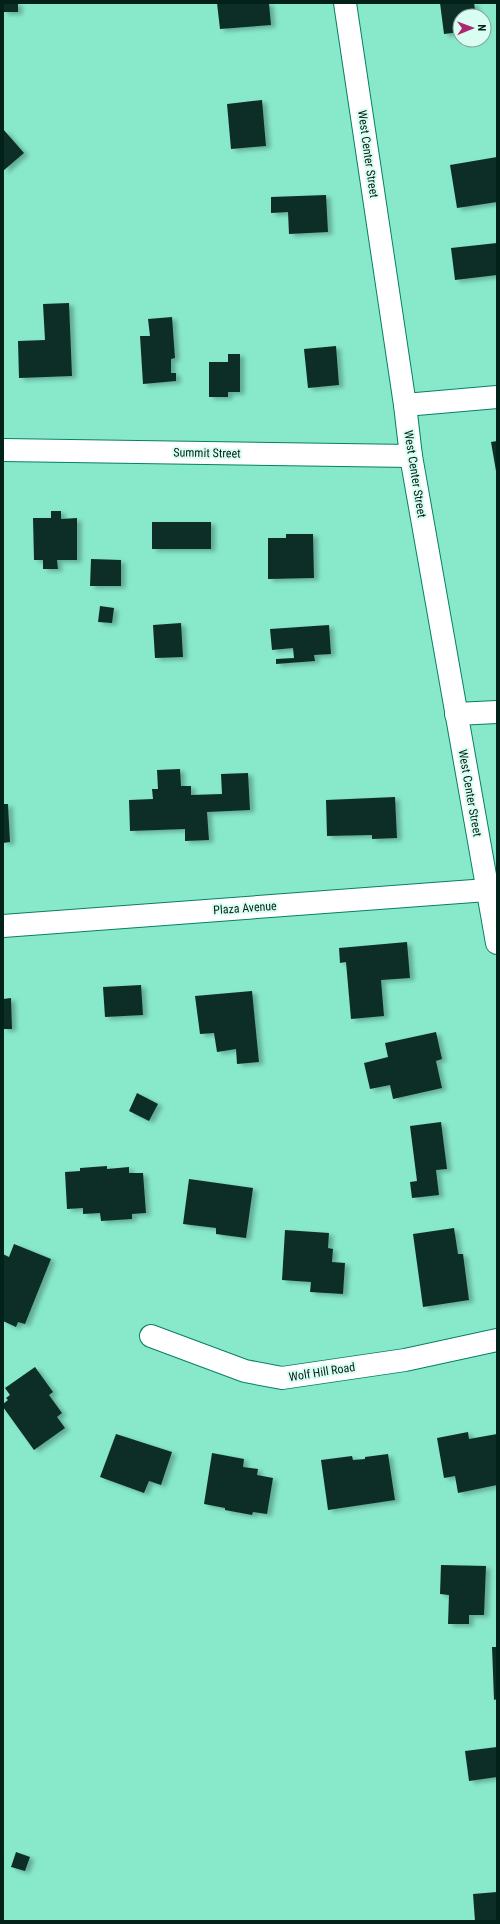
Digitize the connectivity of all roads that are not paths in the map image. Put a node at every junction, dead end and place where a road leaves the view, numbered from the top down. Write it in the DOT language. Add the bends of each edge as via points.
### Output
graph roads {
  1 [pos="345,3"];
  2 [pos="497,397"];
  3 [pos="405,406"];
  4 [pos="3,450"];
  5 [pos="411,456"];
  6 [pos="497,712"];
  7 [pos="456,714"];
  8 [pos="487,890"];
  9 [pos="3,926"];
  10 [pos="496,931"];
  11 [pos="151,1336"];
  12 [pos="497,1340"];
  1 -- 3 [label="street, West Center Street"];
  2 -- 3 [label="street"];
  3 -- 5 [label="street, West Center Street"];
  4 -- 5 [label="street, Summit Street"];
  5 -- 7 [label="street, West Center Street"];
  6 -- 7 [label="street"];
  7 -- 8 [label="street, West Center Street"];
  8 -- 9 [label="street, Plaza Avenue"];
  8 -- 10 [label="street, West Center Street"];
  11 -- 12 [label="street, Wolf Hill Road" via="245,1371 282,1378 405,1360"];
}
